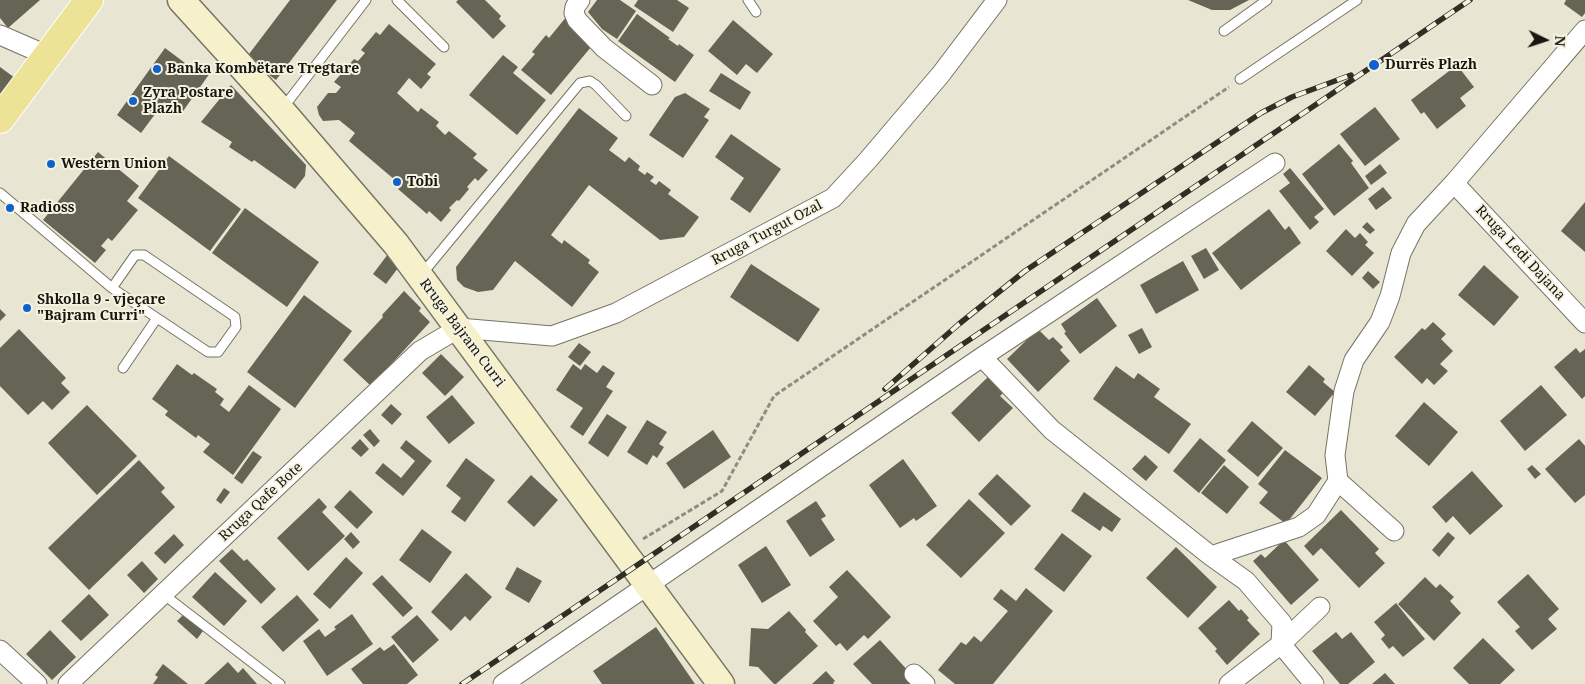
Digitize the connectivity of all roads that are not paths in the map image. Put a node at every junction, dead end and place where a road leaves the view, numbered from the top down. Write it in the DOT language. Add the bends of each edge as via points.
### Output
graph roads {
  1 [pos="89,0"];
  2 [pos="181,0"];
  3 [pos="366,0"];
  4 [pos="397,0"];
  5 [pos="580,0"];
  6 [pos="748,0"];
  7 [pos="997,0"];
  8 [pos="1267,0"];
  9 [pos="1358,0"];
  10 [pos="756,12"];
  11 [pos="1585,30"];
  12 [pos="1224,31"];
  13 [pos="1,35"];
  14 [pos="444,46"];
  15 [pos="46,55"];
  16 [pos="1240,80"];
  17 [pos="652,85"];
  18 [pos="281,110"];
  19 [pos="626,116"];
  20 [pos="0,119"];
  21 [pos="1275,163"];
  22 [pos="1454,183"];
  23 [pos="0,193"];
  24 [pos="420,276"];
  25 [pos="112,288"];
  26 [pos="158,318"];
  27 [pos="1585,323"];
  28 [pos="459,328"];
  29 [pos="982,357"];
  30 [pos="123,368"];
  31 [pos="1338,481"];
  32 [pos="1394,531"];
  33 [pos="1211,556"];
  34 [pos="649,586"];
  35 [pos="163,594"];
  36 [pos="1320,607"];
  37 [pos="1281,644"];
  38 [pos="0,650"];
  39 [pos="37,684"];
  40 [pos="68,684"];
  41 [pos="280,684"];
  42 [pos="503,684"];
  43 [pos="721,684"];
  44 [pos="1229,684"];
  45 [pos="1314,684"];
  1 -- 15 [label="main road"];
  2 -- 18 [label="main road, Rruga Bajram Curri"];
  3 -- 18 [label="lane"];
  4 -- 14 [label="lane"];
  5 -- 17 [label="street" via="575,7 577,20 604,48"];
  6 -- 10 [label="lane"];
  7 -- 28 [label="street, Rruga Turgut Ozal" via="935,81 833,198 616,313 552,336"];
  8 -- 12 [label="lane"];
  9 -- 16 [label="lane"];
  11 -- 22 [label="street"];
  13 -- 15 [label="street"];
  15 -- 20 [label="main road"];
  18 -- 24 [label="main road, Rruga Bajram Curri"];
  19 -- 24 [label="lane" via="590,80 580,83"];
  21 -- 29 [label="street"];
  22 -- 27 [label="street, Rruga Ledi Dajana"];
  22 -- 31 [label="street" via="1416,224 1401,253 1380,322 1354,360 1344,391 1335,454"];
  23 -- 25 [label="lane"];
  24 -- 28 [label="main road, Rruga Bajram Curri"];
  25 -- 26 [label="lane"];
  25 -- 26 [label="lane" via="135,255 144,255 235,317 236,327 218,352 208,352"];
  26 -- 30 [label="lane"];
  28 -- 34 [label="main road, Rruga Bajram Curri"];
  28 -- 35 [label="street, Rruga Qafe Bote" via="420,351"];
  29 -- 33 [label="street" via="1052,430"];
  29 -- 34 [label="street"];
  31 -- 32 [label="street"];
  31 -- 33 [label="street" via="1316,515 1299,527"];
  33 -- 37 [label="street" via="1246,581 1282,624"];
  34 -- 42 [label="street"];
  34 -- 43 [label="main road, Rruga Bajram Curri"];
  35 -- 40 [label="street, Rruga Qafe Bote"];
  35 -- 41 [label="lane"];
  36 -- 37 [label="street"];
  37 -- 44 [label="street"];
  37 -- 45 [label="street"];
  38 -- 39 [label="street"];
}
